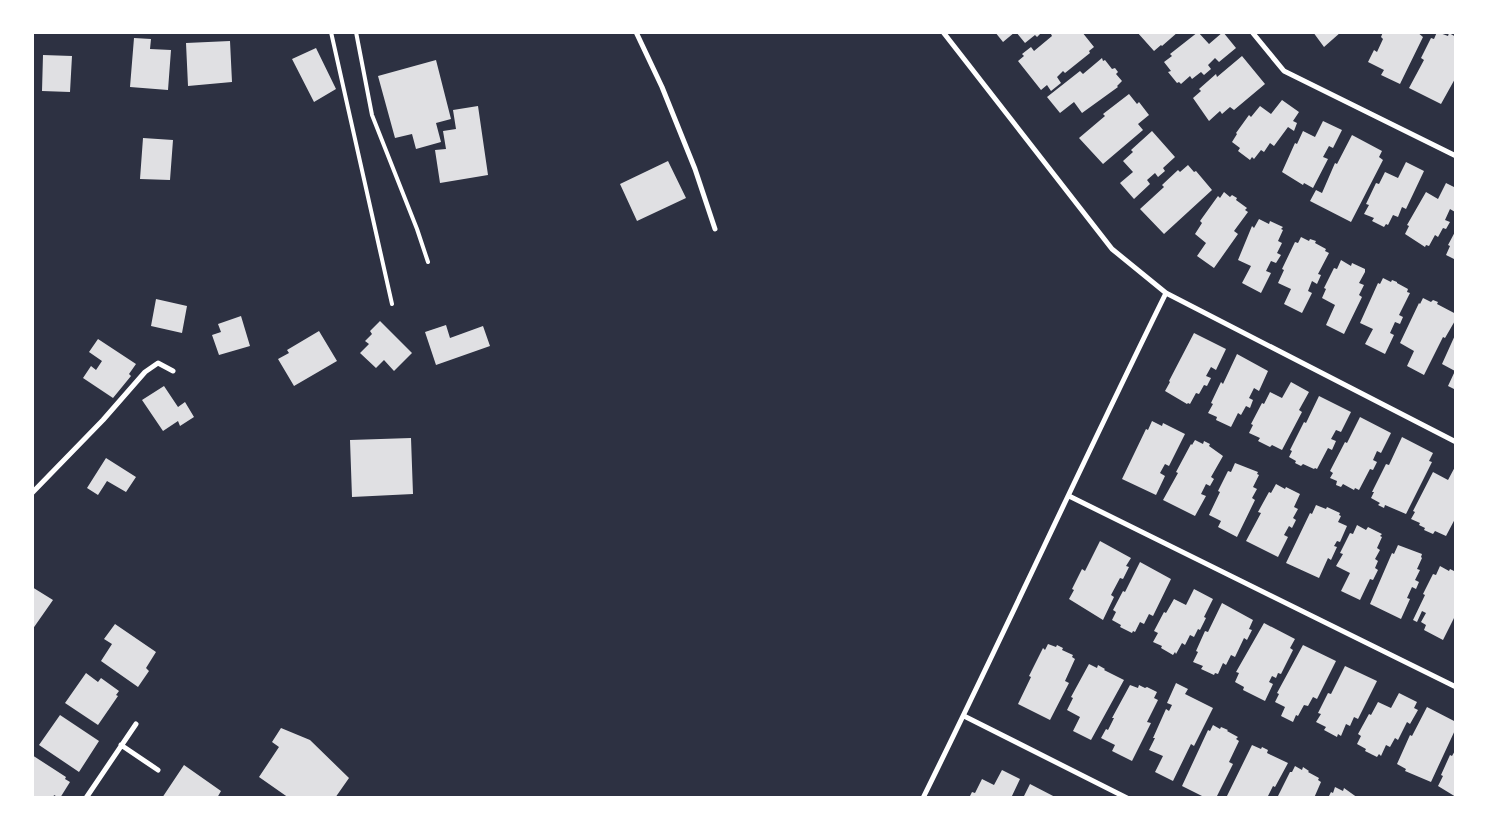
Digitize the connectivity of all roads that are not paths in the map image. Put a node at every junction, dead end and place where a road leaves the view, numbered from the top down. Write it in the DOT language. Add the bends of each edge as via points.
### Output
graph roads {
  1 [pos="331,32"];
  2 [pos="356,32"];
  3 [pos="636,32"];
  4 [pos="943,32"];
  5 [pos="1252,32"];
  6 [pos="1456,156"];
  7 [pos="715,229"];
  8 [pos="428,262"];
  9 [pos="1166,293"];
  10 [pos="392,304"];
  11 [pos="173,371"];
  12 [pos="1456,442"];
  13 [pos="32,493"];
  14 [pos="1069,496"];
  15 [pos="1456,687"];
  16 [pos="964,716"];
  17 [pos="136,724"];
  18 [pos="121,745"];
  19 [pos="158,770"];
  20 [pos="86,798"];
  21 [pos="923,798"];
  22 [pos="1127,798"];
  1 -- 10 [label="lane"];
  2 -- 8 [label="lane" via="372,115"];
  3 -- 7 [label="street" via="695,169"];
  4 -- 9 [label="street" via="1112,249"];
  5 -- 6 [label="street" via="1284,71"];
  9 -- 12 [label="street"];
  9 -- 14 [label="street"];
  11 -- 13 [label="street" via="158,363 145,372 104,420"];
  14 -- 15 [label="street"];
  14 -- 16 [label="street"];
  16 -- 21 [label="street"];
  16 -- 22 [label="street"];
  17 -- 18 [label="street"];
  18 -- 19 [label="street"];
  18 -- 20 [label="street"];
}
